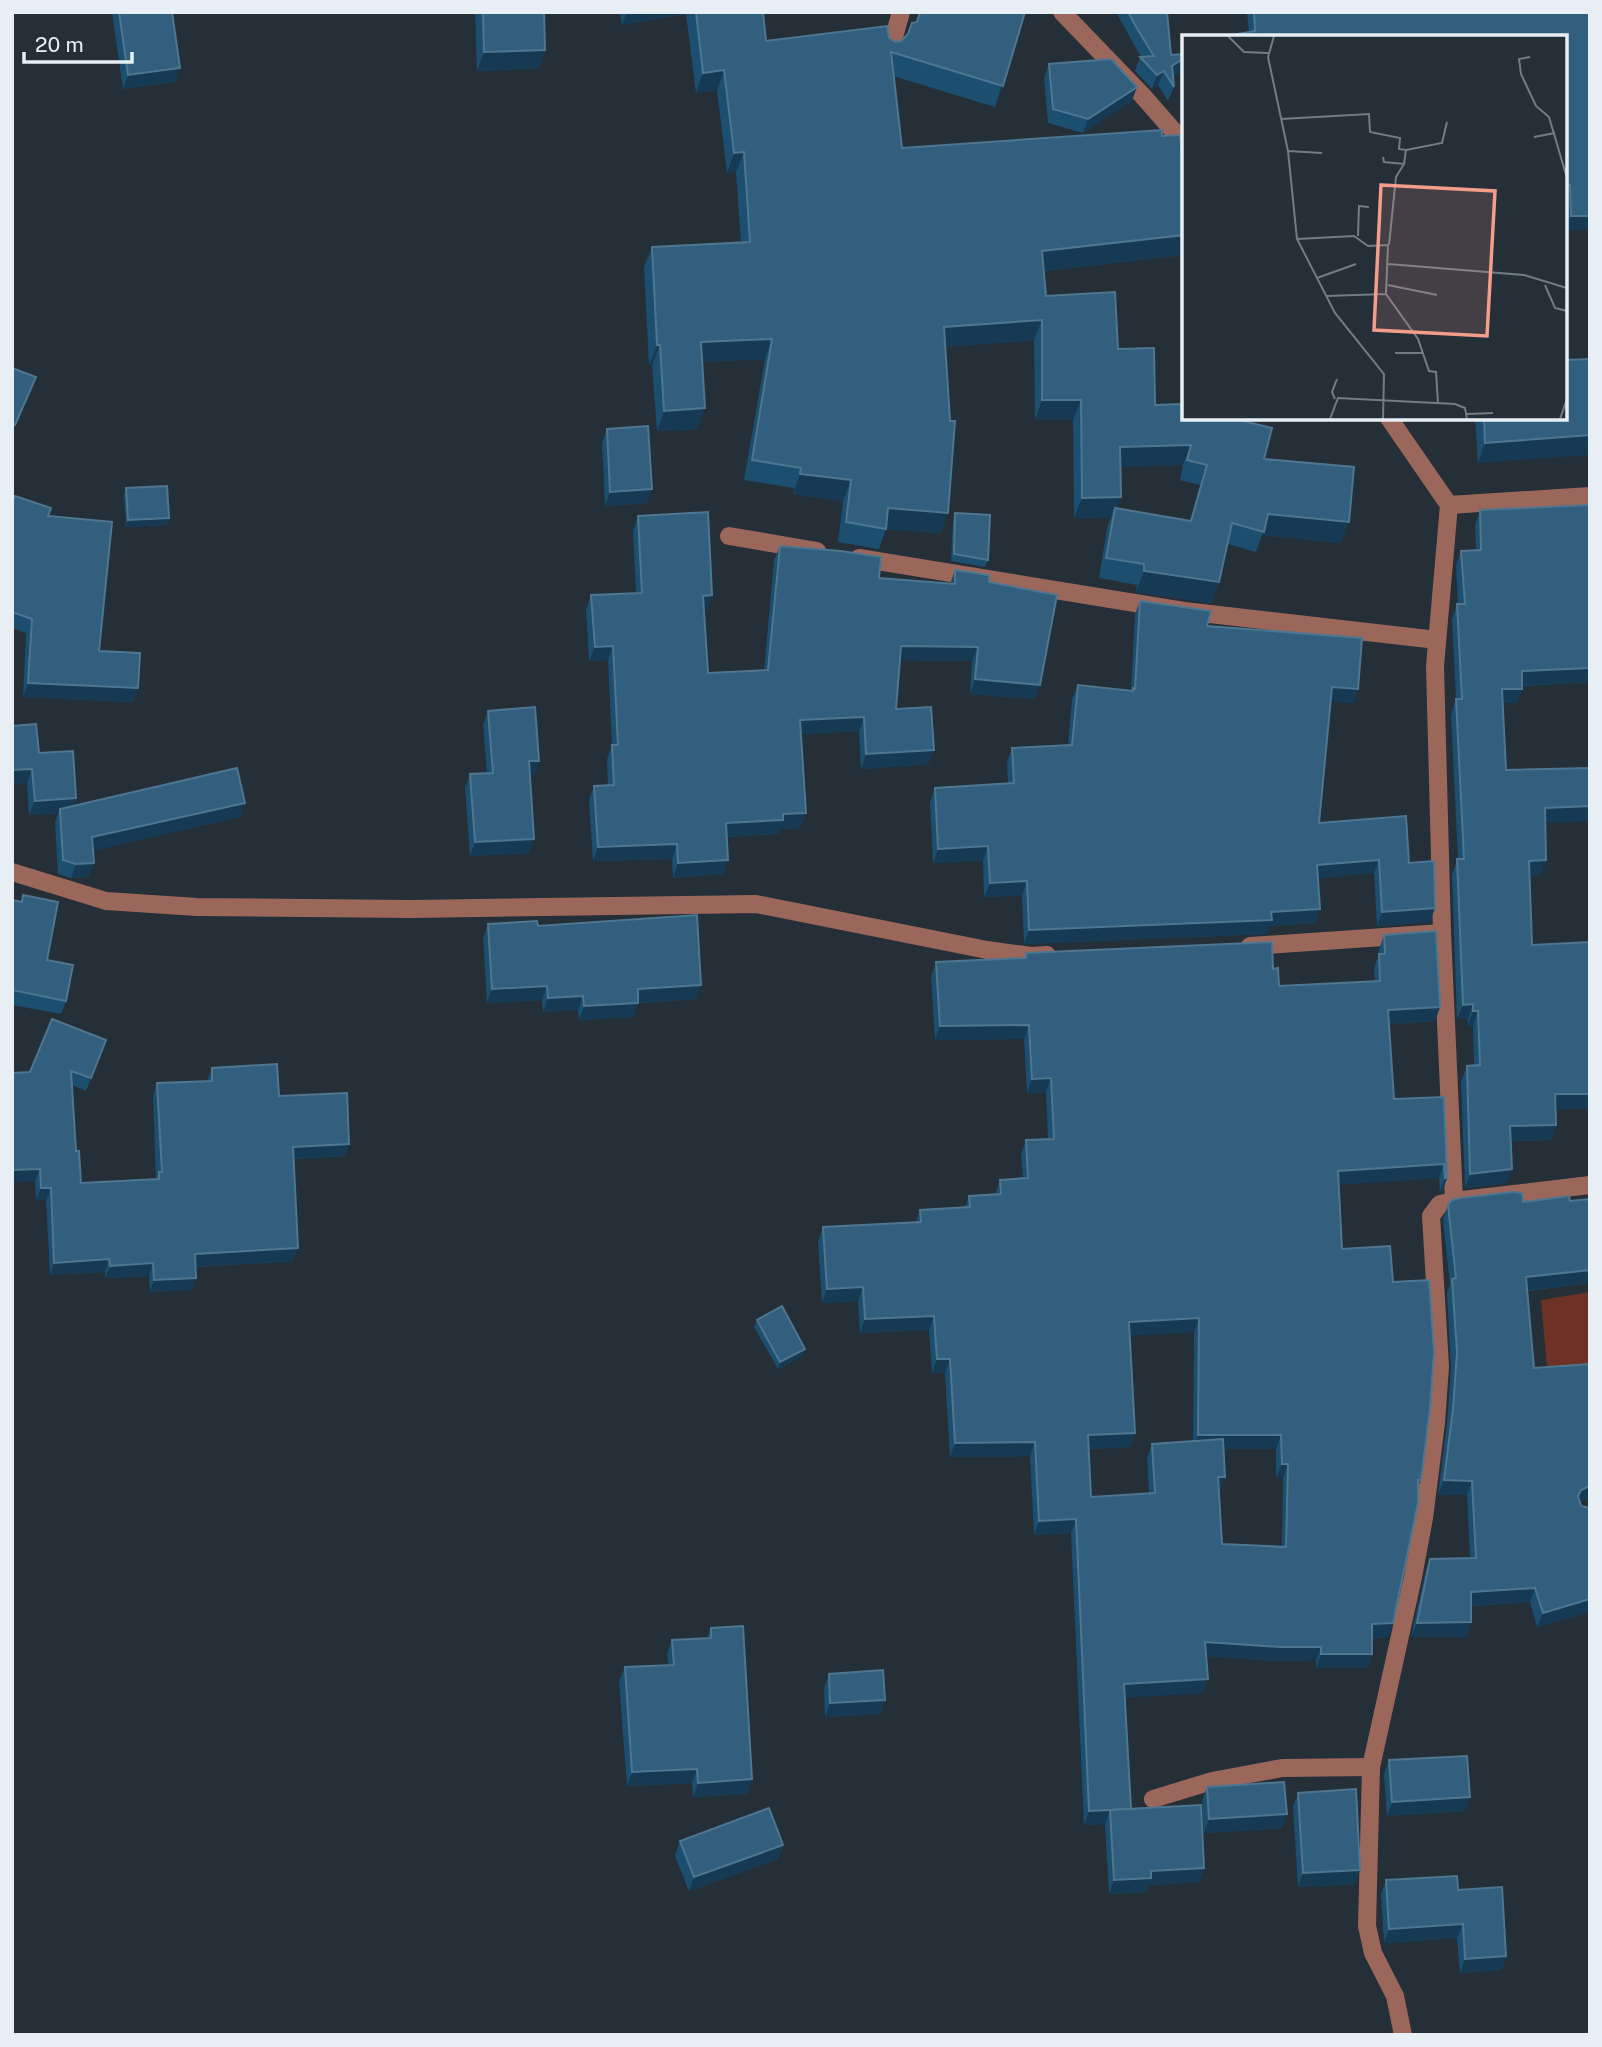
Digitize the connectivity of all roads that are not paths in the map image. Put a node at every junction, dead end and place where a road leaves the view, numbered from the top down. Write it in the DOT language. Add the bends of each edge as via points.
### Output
graph roads {
  1 [pos="901,12"];
  2 [pos="1062,12"];
  3 [pos="890,51"];
  4 [pos="1182,141"];
  5 [pos="1390,420"];
  6 [pos="1590,496"];
  7 [pos="1449,505"];
  8 [pos="729,536"];
  9 [pos="1437,640"];
  10 [pos="12,872"];
  11 [pos="1442,933"];
  12 [pos="1234,947"];
  13 [pos="1058,955"];
  14 [pos="1590,1185"];
  15 [pos="1454,1201"];
  16 [pos="1371,1767"];
  17 [pos="1153,1799"];
  18 [pos="1403,2035"];
  1 -- 3 [label="street"];
  2 -- 4 [label="street"];
  5 -- 7 [label="street"];
  6 -- 7 [label="street"];
  7 -- 9 [label="street"];
  8 -- 9 [label="street" via="1184,611"];
  9 -- 11 [label="street"];
  10 -- 13 [label="street" via="106,901 197,907 756,904 987,950"];
  11 -- 12 [label="street"];
  11 -- 15 [label="street"];
  14 -- 15 [label="street"];
  15 -- 16 [label="street" via="1440,1204 1431,1216 1440,1366 1436,1423 1413,1577"];
  16 -- 17 [label="street" via="1282,1768 1212,1781"];
  16 -- 18 [label="street" via="1367,1926 1373,1953 1395,1996"];
}
